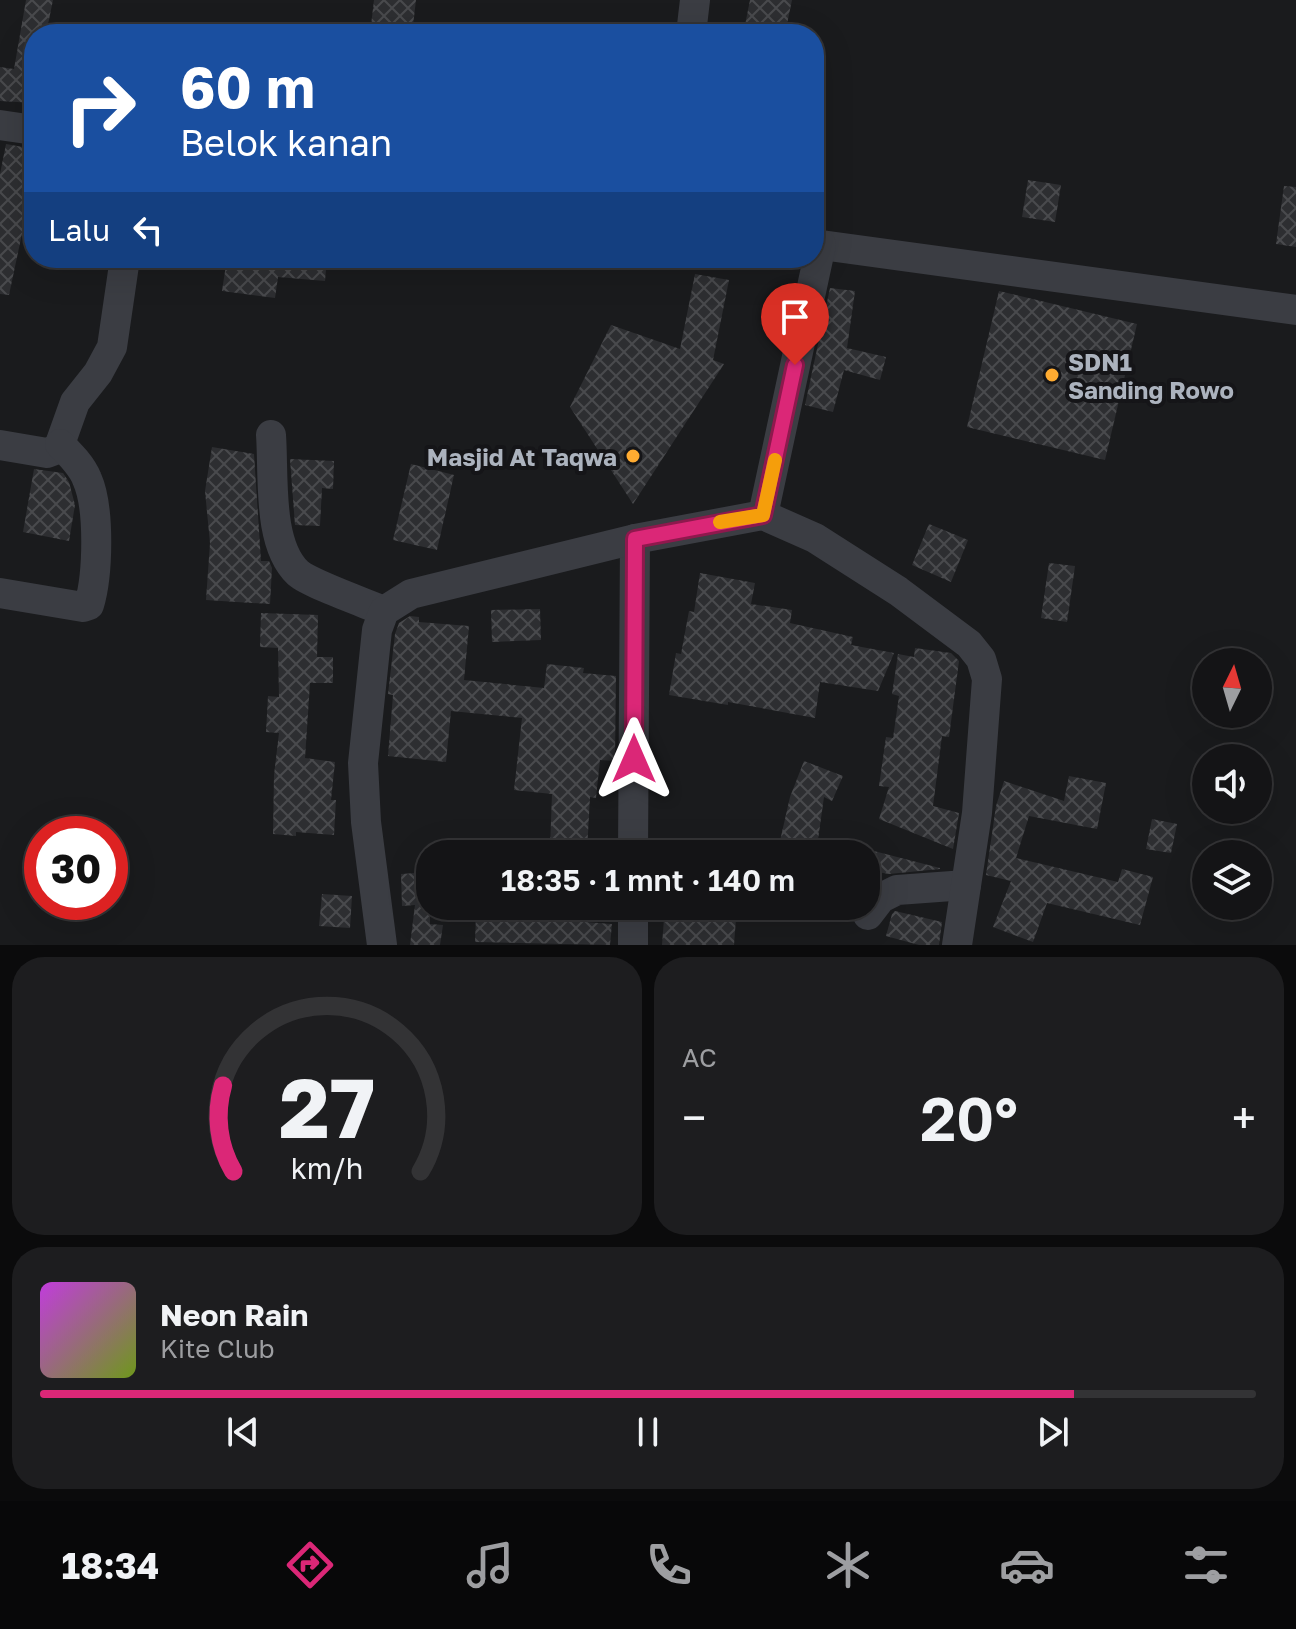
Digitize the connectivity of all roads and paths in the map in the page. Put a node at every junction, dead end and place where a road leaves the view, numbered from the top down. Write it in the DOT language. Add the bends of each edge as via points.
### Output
graph roads {
  1 [pos="695,0"];
  2 [pos="692,24"];
  3 [pos="0,125"];
  4 [pos="24,129"];
  5 [pos="824,246"];
  6 [pos="124,268"];
  7 [pos="813,268"];
  8 [pos="1296,310"];
  9 [pos="271,435"];
  10 [pos="60,444"];
  11 [pos="0,445"];
  12 [pos="763,515"];
  13 [pos="635,539"];
  14 [pos="0,593"];
  15 [pos="384,611"];
  16 [pos="633,840"];
  17 [pos="966,885"];
  18 [pos="880,899"];
  19 [pos="633,920"];
  20 [pos="382,945"];
  21 [pos="633,945"];
  22 [pos="957,945"];
  1 -- 2 [label="street"];
  3 -- 4 [label="street"];
  5 -- 8 [label="street"];
  6 -- 10 [label="street" via="112,347 75,402"];
  7 -- 12 [label="street"];
  9 -- 15 [label="street" via="281,551 299,574"];
  10 -- 11 [label="street" via="47,453"];
  10 -- 14 [label="street" via="87,477 92,495 95,553 89,605"];
  12 -- 13 [label="street"];
  12 -- 17 [label="street" via="815,538 898,591 981,659 987,679"];
  13 -- 15 [label="street" via="411,594"];
  13 -- 16 [label="street"];
  15 -- 20 [label="street" via="377,630 363,763"];
  17 -- 18 [label="street" via="897,890"];
  17 -- 22 [label="street"];
  19 -- 21 [label="street"];
}
